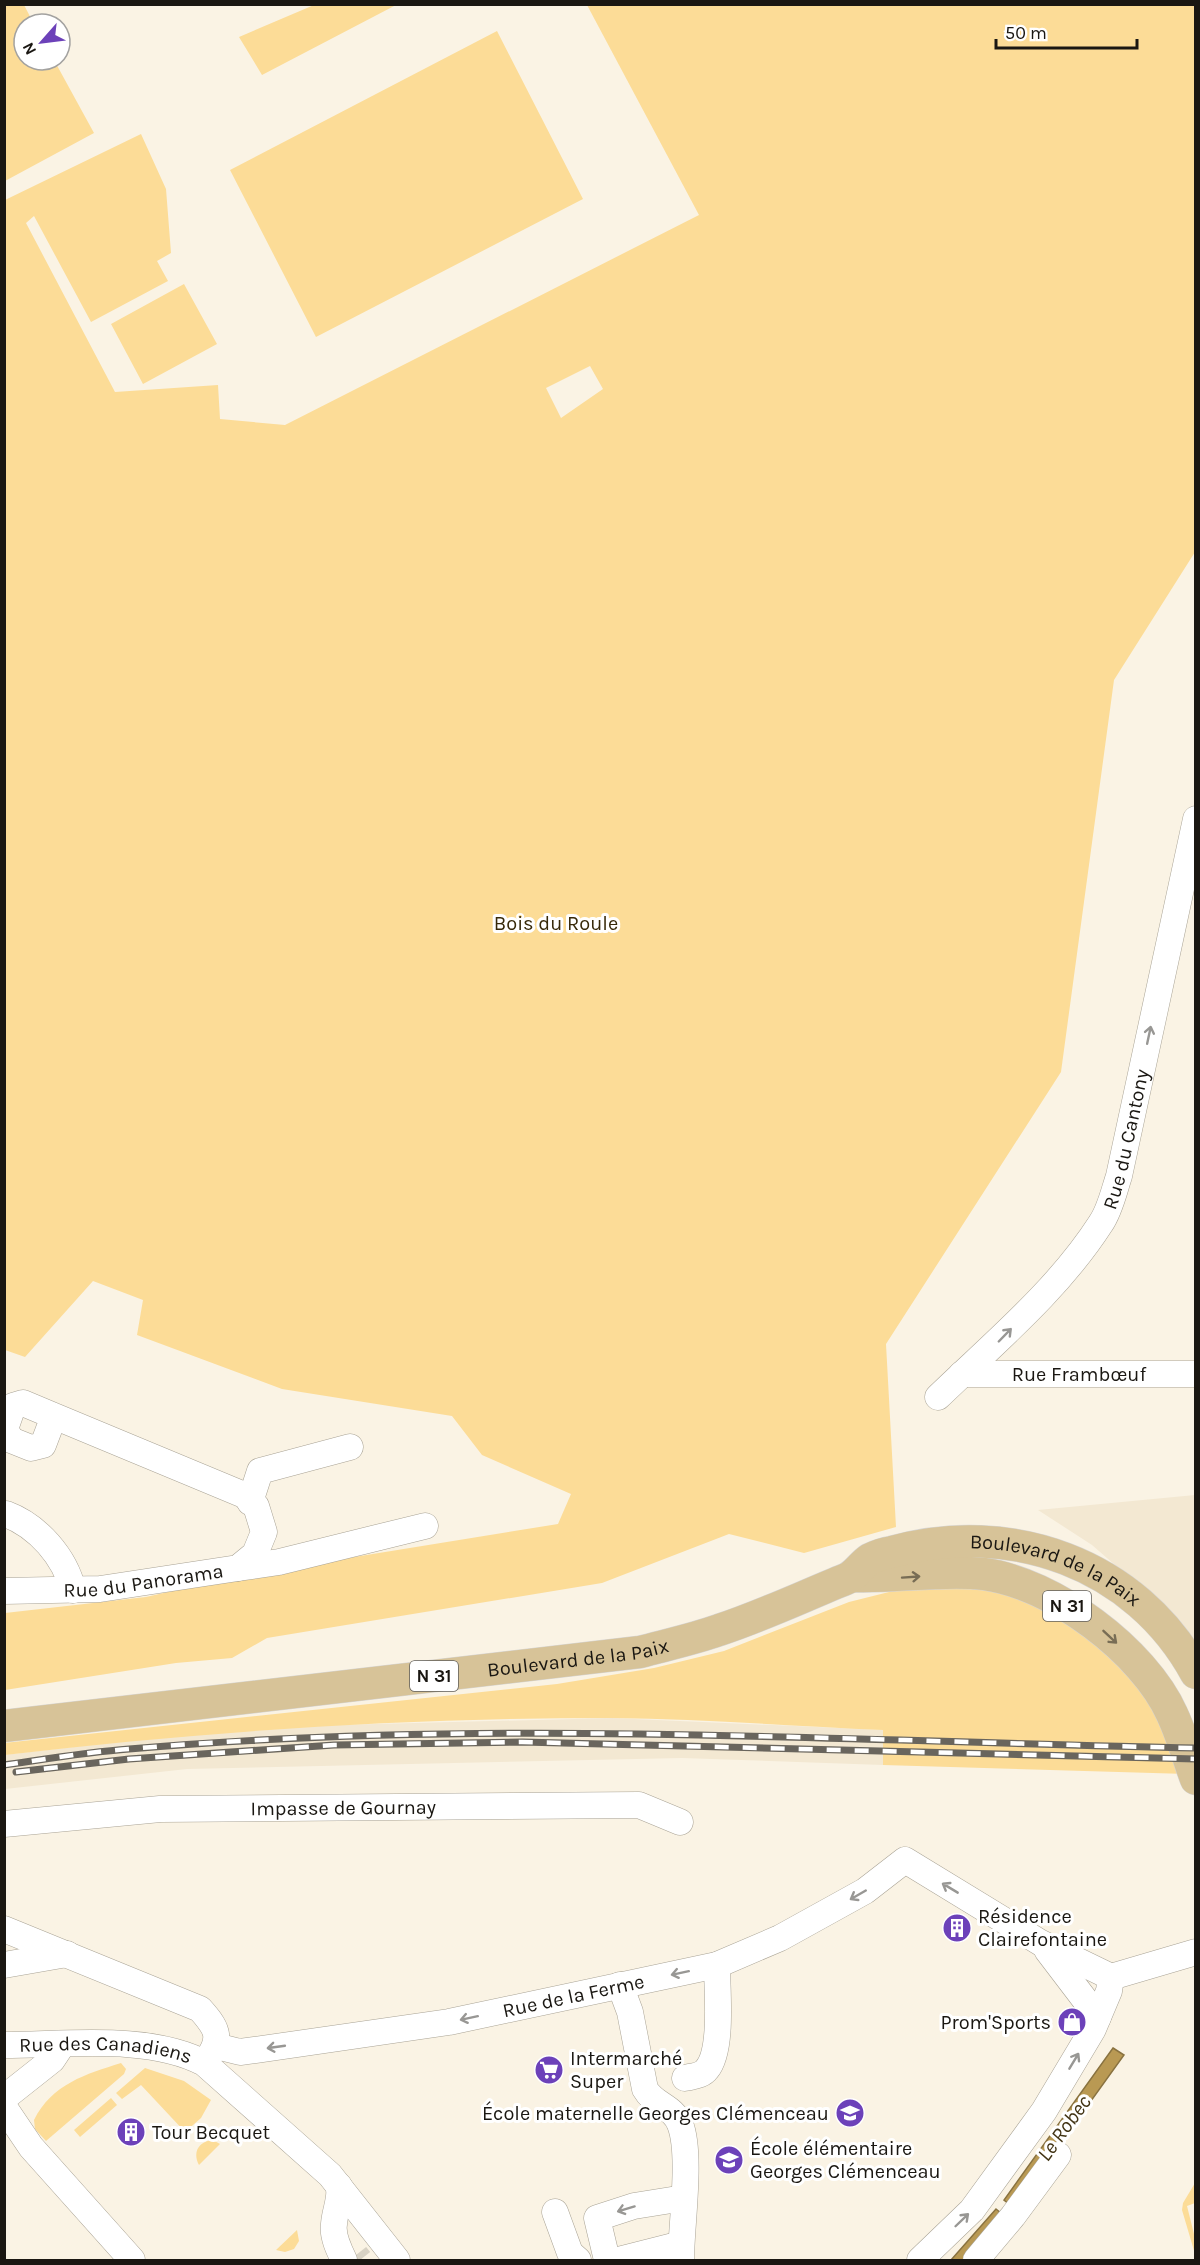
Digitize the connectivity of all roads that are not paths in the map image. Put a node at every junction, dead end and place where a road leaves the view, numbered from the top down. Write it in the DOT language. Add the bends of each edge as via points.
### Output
graph roads {
  1 [pos="1196,819"];
  2 [pos="962,1374"];
  3 [pos="1196,1374"];
  4 [pos="938,1397"];
  5 [pos="54,1416"];
  6 [pos="350,1447"];
  7 [pos="250,1502"];
  8 [pos="6,1514"];
  9 [pos="425,1526"];
  10 [pos="238,1568"];
  11 [pos="852,1576"];
  12 [pos="73,1590"];
  13 [pos="4,1591"];
  14 [pos="1196,1673"];
  15 [pos="4,1726"];
  16 [pos="1196,1779"];
  17 [pos="680,1822"];
  18 [pos="4,1824"];
  19 [pos="4,1929"];
  20 [pos="1041,1943"];
  21 [pos="1196,1952"];
  22 [pos="67,1954"];
  23 [pos="4,1965"];
  24 [pos="717,1965"];
  25 [pos="1111,1977"];
  26 [pos="620,1985"];
  27 [pos="1098,2017"];
  28 [pos="4,2045"];
  29 [pos="62,2045"];
  30 [pos="210,2055"];
  31 [pos="685,2078"];
  32 [pos="4,2098"];
  33 [pos="4,2107"];
  34 [pos="1058,2155"];
  35 [pos="339,2186"];
  36 [pos="684,2198"];
  37 [pos="555,2212"];
  38 [pos="681,2252"];
  39 [pos="336,2258"];
  40 [pos="132,2260"];
  41 [pos="397,2260"];
  42 [pos="578,2260"];
  43 [pos="614,2260"];
  44 [pos="920,2260"];
  45 [pos="976,2260"];
  2 -- 1 [label="street, Rue du Cantony, one-way" via="1002,1338 1065,1270 1102,1221 1119,1176"];
  2 -- 3 [label="street, Rue Frambœuf"];
  2 -- 4 [label="street, Rue du Cantony"];
  5 -- 7 [label="street" via="244,1496"];
  6 -- 7 [label="street" via="260,1471"];
  7 -- 10 [label="street, Rue du Panorama" via="260,1516 264,1532 255,1554"];
  8 -- 12 [label="street" via="34,1528 68,1572"];
  9 -- 10 [label="street" via="279,1562"];
  10 -- 12 [label="street, Rue du Panorama"];
  11 -- 14 [label="main road, Boulevard de la Paix / N 31" via="870,1559 936,1544 989,1541 1043,1550 1099,1573 1146,1606 1183,1650"];
  11 -- 15 [label="main road, Boulevard de la Paix / N 31" via="719,1630 640,1652"];
  11 -- 16 [label="main road, Boulevard de la Paix / N 31, one-way" via="985,1574 1028,1587 1068,1606 1093,1622 1150,1680 1172,1713"];
  12 -- 13 [label="street, Rue du Panorama"];
  17 -- 18 [label="street, Impasse de Gournay" via="639,1805 160,1809"];
  19 -- 22 [label="street"];
  20 -- 24 [label="street, Rue de la Ferme, one-way" via="905,1860 865,1891 780,1938"];
  20 -- 25 [label="street"];
  20 -- 27 [label="street"];
  21 -- 25 [label="street"];
  22 -- 23 [label="street"];
  22 -- 30 [label="street" via="200,2009 216,2031"];
  24 -- 26 [label="street, Rue de la Ferme, one-way"];
  24 -- 31 [label="street" via="716,2047 707,2069"];
  25 -- 27 [label="street"];
  26 -- 30 [label="street, Rue de la Ferme, one-way" via="449,2022"];
  26 -- 36 [label="street" via="630,2012 645,2089 651,2098 672,2110 681,2125"];
  44 -- 27 [label="street, one-way" via="995,2182 1044,2111"];
  28 -- 29 [label="street, Rue des Canadiens"];
  29 -- 30 [label="street, Rue des Canadiens" via="155,2046"];
  29 -- 32 [label="street" via="52,2060"];
  30 -- 35 [label="street"];
  33 -- 40 [label="street" via="31,2147"];
  34 -- 45 [label="street"];
  35 -- 39 [label="street" via="339,2209 333,2225"];
  35 -- 41 [label="street"];
  36 -- 38 [label="street"];
  36 -- 43 [label="street, one-way" via="634,2206 597,2218"];
  37 -- 42 [label="street" via="570,2253"];
  38 -- 43 [label="street"];
}
